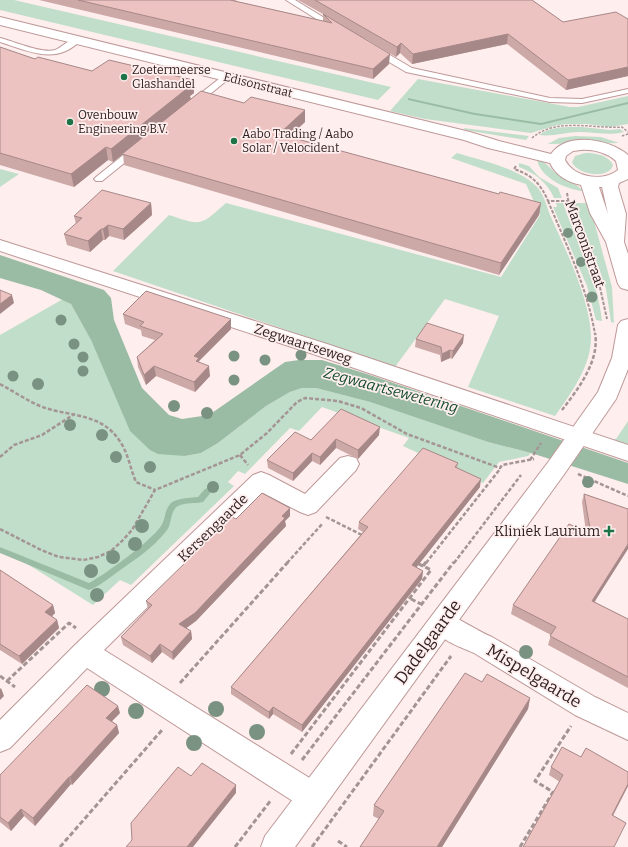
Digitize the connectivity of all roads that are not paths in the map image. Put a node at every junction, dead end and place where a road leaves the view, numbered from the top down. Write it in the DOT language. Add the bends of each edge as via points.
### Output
graph roads {
  1 [pos="290,0"];
  2 [pos="0,21"];
  3 [pos="342,31"];
  4 [pos="0,40"];
  5 [pos="77,40"];
  6 [pos="369,46"];
  7 [pos="227,77"];
  8 [pos="628,91"];
  9 [pos="190,106"];
  10 [pos="142,145"];
  11 [pos="560,155"];
  12 [pos="627,156"];
  13 [pos="99,179"];
  14 [pos="611,180"];
  15 [pos="588,181"];
  16 [pos="616,242"];
  17 [pos="0,245"];
  18 [pos="628,284"];
  19 [pos="628,325"];
  20 [pos="576,438"];
  21 [pos="628,453"];
  22 [pos="348,464"];
  23 [pos="442,623"];
  24 [pos="85,652"];
  25 [pos="628,726"];
  26 [pos="0,739"];
  27 [pos="313,797"];
  28 [pos="276,847"];
  1 -- 3 [label="lane"];
  2 -- 5 [label="street, Edisonstraat"];
  4 -- 5 [label="lane" via="46,53 57,52"];
  5 -- 7 [label="street, Edisonstraat"];
  6 -- 8 [label="lane" via="408,70 550,100 582,101"];
  7 -- 9 [label="lane"];
  7 -- 11 [label="street, Edisonstraat" via="494,145"];
  10 -- 13 [label="lane"];
  11 -- 12 [label="street" via="577,146 585,145 609,149"];
  11 -- 15 [label="street" via="560,167 568,174"];
  12 -- 14 [label="street" via="627,171 621,177"];
  14 -- 15 [label="street"];
  14 -- 16 [label="street, Marconistraat" via="610,187 616,214"];
  15 -- 16 [label="street, Marconistraat" via="599,213"];
  16 -- 18 [label="street, Marconistraat"];
  17 -- 20 [label="street, Zegwaartseweg" via="320,349"];
  19 -- 20 [label="street" via="622,358 608,394"];
  20 -- 21 [label="street, Zegwaartseweg"];
  20 -- 23 [label="street, Dadelgaarde"];
  22 -- 24 [label="street, Kersengaarde" via="318,512 261,481"];
  23 -- 25 [label="street, Mispelgaarde" via="585,706"];
  23 -- 27 [label="street, Dadelgaarde"];
  24 -- 26 [label="street, Kersengaarde"];
  24 -- 27 [label="street"];
  27 -- 28 [label="street, Dadelgaarde"];
}
